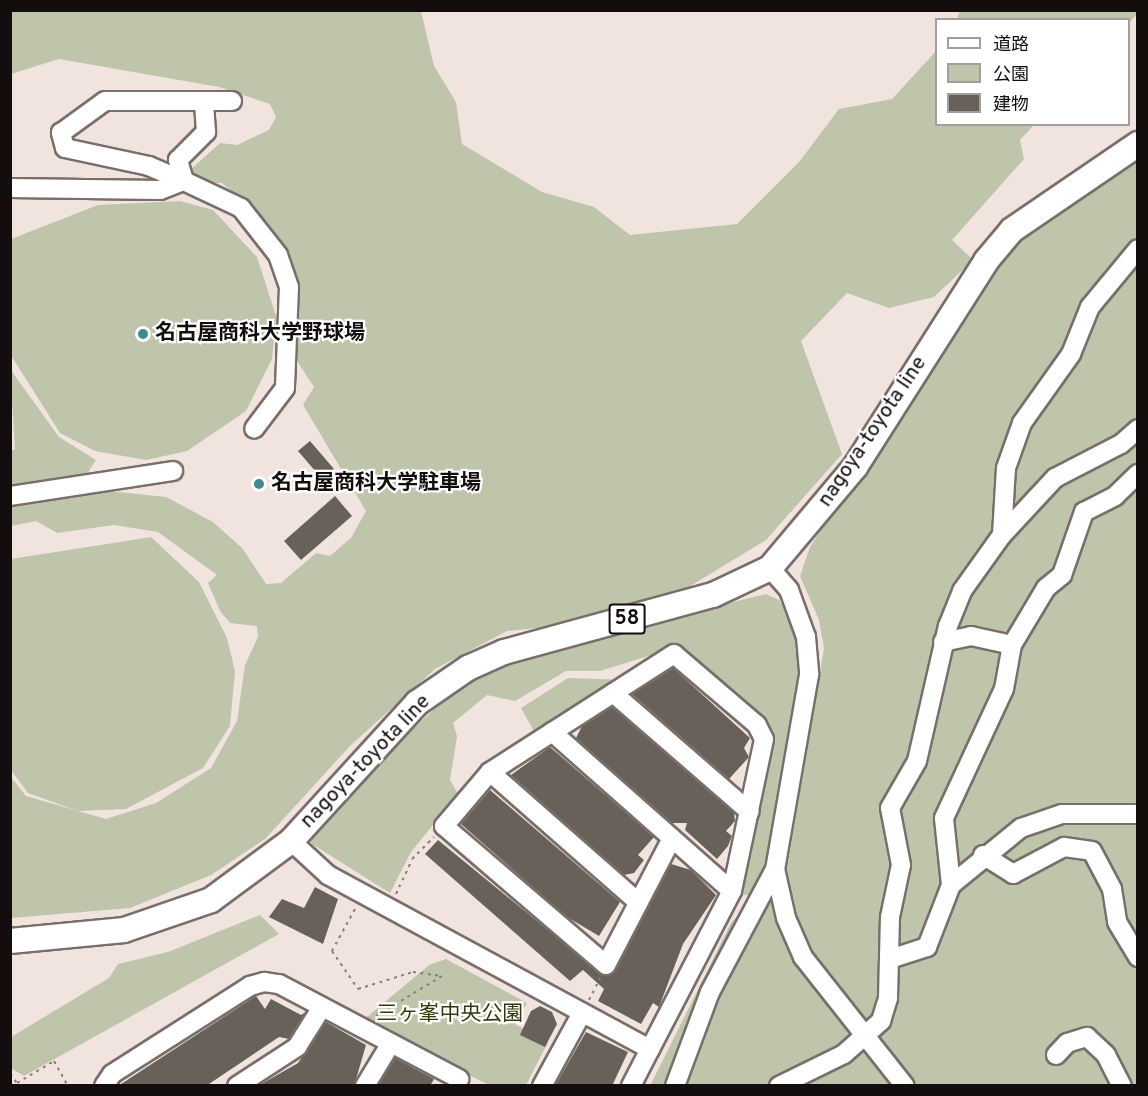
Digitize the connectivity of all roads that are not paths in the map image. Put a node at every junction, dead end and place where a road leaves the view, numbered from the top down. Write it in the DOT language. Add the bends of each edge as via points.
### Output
graph roads {
  1 [pos="232,101"];
  2 [pos="204,103"];
  3 [pos="1137,144"];
  4 [pos="184,181"];
  5 [pos="10,188"];
  6 [pos="1137,249"];
  7 [pos="254,429"];
  8 [pos="1137,429"];
  9 [pos="173,471"];
  10 [pos="1137,474"];
  11 [pos="10,496"];
  12 [pos="1002,535"];
  13 [pos="770,568"];
  14 [pos="943,642"];
  15 [pos="1012,645"];
  16 [pos="613,693"];
  17 [pos="552,732"];
  18 [pos="489,772"];
  19 [pos="750,812"];
  20 [pos="1137,814"];
  21 [pos="672,838"];
  22 [pos="291,841"];
  23 [pos="983,855"];
  24 [pos="775,869"];
  25 [pos="951,885"];
  26 [pos="732,891"];
  27 [pos="639,903"];
  28 [pos="10,941"];
  29 [pos="1137,957"];
  30 [pos="893,958"];
  31 [pos="322,1007"];
  32 [pos="585,1008"];
  33 [pos="867,1039"];
  34 [pos="391,1043"];
  35 [pos="650,1049"];
  36 [pos="1056,1055"];
  37 [pos="462,1083"];
  38 [pos="105,1086"];
  39 [pos="237,1086"];
  40 [pos="365,1086"];
  41 [pos="542,1086"];
  42 [pos="631,1086"];
  43 [pos="675,1086"];
  44 [pos="779,1086"];
  45 [pos="904,1086"];
  46 [pos="1122,1086"];
  1 -- 2 [label="street"];
  2 -- 4 [label="street" via="206,132 178,160"];
  2 -- 4 [label="street" via="105,101 61,133 65,148 148,166"];
  3 -- 13 [label="main road, nagoya-toyota line / 58" via="1012,230 974,279 855,467"];
  4 -- 5 [label="street" via="160,190"];
  4 -- 7 [label="street" via="241,208 278,255 289,287 285,388 273,410"];
  6 -- 12 [label="street" via="1090,307 1071,354 1022,423 1006,468"];
  8 -- 12 [label="street" via="1120,444 1055,478"];
  9 -- 11 [label="street"];
  10 -- 15 [label="street" via="1115,496 1084,512 1062,575 1046,588"];
  12 -- 14 [label="street" via="962,591"];
  13 -- 22 [label="main road, nagoya-toyota line / 58" via="713,595 504,652 468,668 417,704"];
  13 -- 24 [label="street" via="789,590 806,637 809,675"];
  14 -- 15 [label="street" via="971,636"];
  14 -- 30 [label="street" via="917,761 890,808 900,864 890,918"];
  15 -- 25 [label="street" via="1004,689 944,818"];
  16 -- 17 [label="street"];
  16 -- 19 [label="street"];
  16 -- 19 [label="street" via="674,654 758,725 764,740"];
  17 -- 18 [label="street"];
  17 -- 21 [label="street"];
  18 -- 27 [label="street"];
  18 -- 27 [label="street" via="444,826 606,965"];
  19 -- 26 [label="street"];
  20 -- 23 [label="street" via="1042,817"];
  21 -- 26 [label="street"];
  21 -- 27 [label="street"];
  22 -- 28 [label="main road, nagoya-toyota line / 58" via="232,889 184,913 124,930"];
  22 -- 32 [label="street" via="328,876"];
  23 -- 25 [label="street"];
  23 -- 29 [label="street" via="1013,874 1064,847 1092,852 1109,879 1117,922"];
  24 -- 33 [label="street" via="803,957"];
  24 -- 43 [label="street" via="710,992"];
  25 -- 30 [label="street" via="927,947"];
  26 -- 35 [label="street"];
  30 -- 33 [label="street" via="881,1021"];
  31 -- 34 [label="street"];
  31 -- 38 [label="street" via="279,984 250,986 112,1074"];
  31 -- 39 [label="street" via="297,1047"];
  32 -- 35 [label="street"];
  32 -- 41 [label="street"];
  33 -- 44 [label="street"];
  33 -- 45 [label="street"];
  34 -- 37 [label="street"];
  34 -- 40 [label="street"];
  35 -- 42 [label="street"];
  36 -- 46 [label="street" via="1066,1043 1087,1036"];
}
